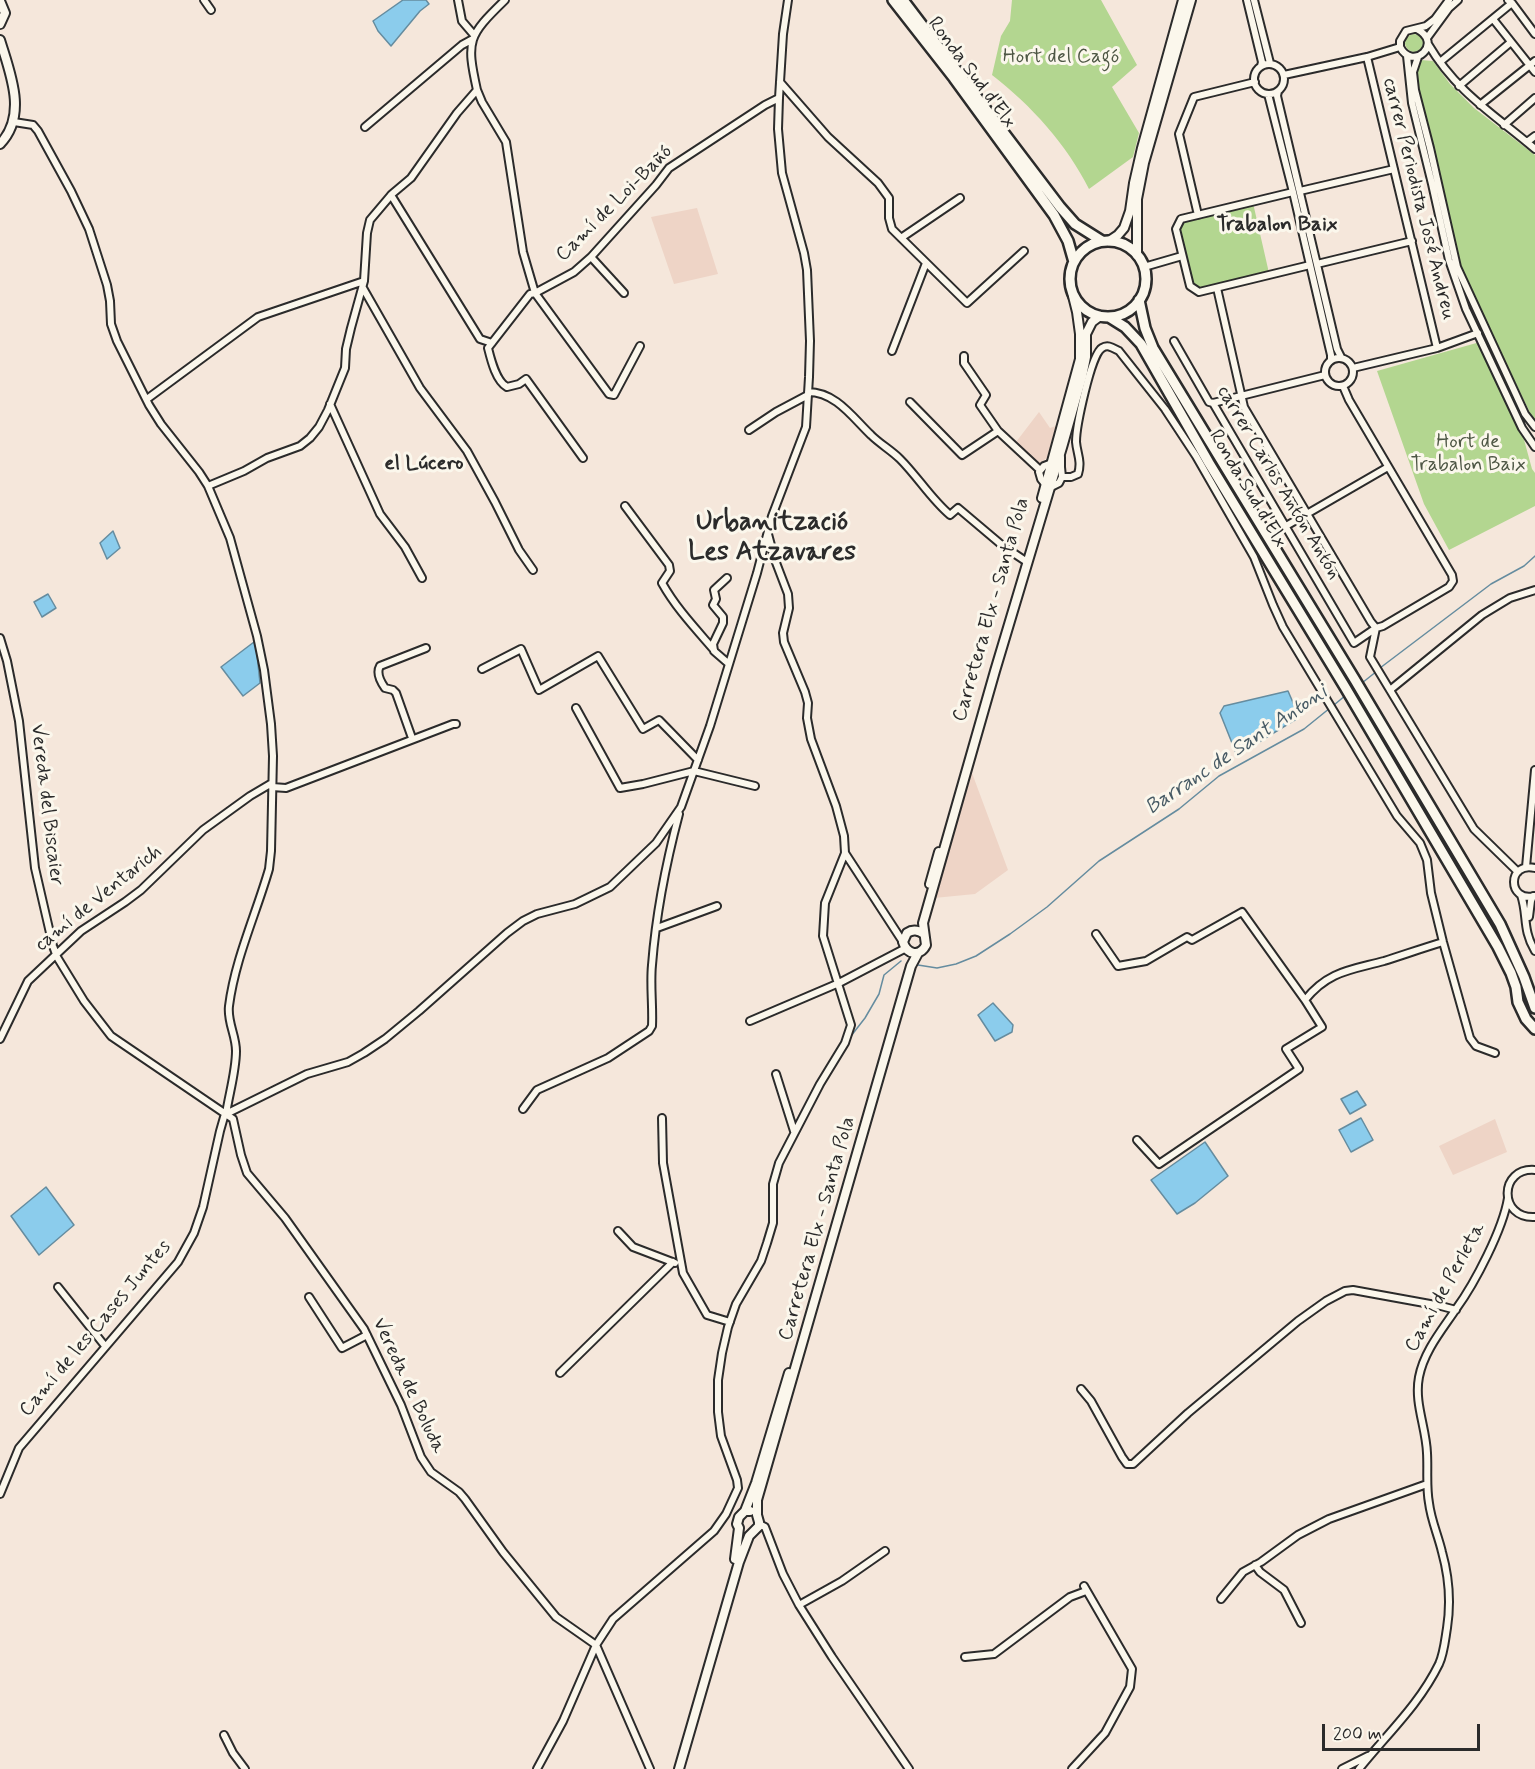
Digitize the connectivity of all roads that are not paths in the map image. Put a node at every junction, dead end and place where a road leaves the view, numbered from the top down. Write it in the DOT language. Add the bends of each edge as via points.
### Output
graph roads {
  1 [pos="204,0"];
  2 [pos="458,0"];
  3 [pos="505,0"];
  4 [pos="788,0"];
  5 [pos="893,0"];
  6 [pos="903,0"];
  7 [pos="1183,0"];
  8 [pos="1191,0"];
  9 [pos="1247,0"];
  10 [pos="1254,0"];
  11 [pos="1449,0"];
  12 [pos="1458,0"];
  13 [pos="0,1"];
  14 [pos="1510,1"];
  15 [pos="211,10"];
  16 [pos="1493,19"];
  17 [pos="0,24"];
  18 [pos="1418,29"];
  19 [pos="1535,34"];
  20 [pos="473,37"];
  21 [pos="0,40"];
  22 [pos="1428,41"];
  23 [pos="1511,42"];
  24 [pos="1400,46"];
  25 [pos="1421,55"];
  26 [pos="1407,56"];
  27 [pos="1367,57"];
  28 [pos="1440,62"];
  29 [pos="1270,63"];
  30 [pos="1532,63"];
  31 [pos="1261,66"];
  32 [pos="1535,72"];
  33 [pos="1284,75"];
  34 [pos="780,82"];
  35 [pos="1255,82"];
  36 [pos="1459,86"];
  37 [pos="477,90"];
  38 [pos="1278,91"];
  39 [pos="1268,94"];
  40 [pos="778,98"];
  41 [pos="1535,98"];
  42 [pos="467,102"];
  43 [pos="1480,105"];
  44 [pos="485,107"];
  45 [pos="14,122"];
  46 [pos="1504,125"];
  47 [pos="365,127"];
  48 [pos="1535,136"];
  49 [pos="1527,142"];
  50 [pos="0,144"];
  51 [pos="1535,149"];
  52 [pos="1394,169"];
  53 [pos="1296,191"];
  54 [pos="391,195"];
  55 [pos="960,198"];
  56 [pos="1198,215"];
  57 [pos="901,238"];
  58 [pos="1105,241"];
  59 [pos="1412,241"];
  60 [pos="1024,251"];
  61 [pos="1137,255"];
  62 [pos="1182,256"];
  63 [pos="591,257"];
  64 [pos="1074,262"];
  65 [pos="926,263"];
  66 [pos="1314,265"];
  67 [pos="1144,267"];
  68 [pos="364,284"];
  69 [pos="1217,288"];
  70 [pos="624,292"];
  71 [pos="535,293"];
  72 [pos="1072,296"];
  73 [pos="1139,300"];
  74 [pos="1105,316"];
  75 [pos="1478,333"];
  76 [pos="1174,341"];
  77 [pos="492,342"];
  78 [pos="640,346"];
  79 [pos="1437,348"];
  80 [pos="892,351"];
  81 [pos="964,356"];
  82 [pos="1341,357"];
  83 [pos="1331,360"];
  84 [pos="1353,368"];
  85 [pos="1325,375"];
  86 [pos="1343,386"];
  87 [pos="808,394"];
  88 [pos="1242,394"];
  89 [pos="147,399"];
  90 [pos="910,402"];
  91 [pos="1213,403"];
  92 [pos="330,404"];
  93 [pos="1535,427"];
  94 [pos="748,430"];
  95 [pos="998,431"];
  96 [pos="1063,444"];
  97 [pos="1535,447"];
  98 [pos="583,458"];
  99 [pos="1052,463"];
  100 [pos="1388,467"];
  101 [pos="1040,470"];
  102 [pos="1062,477"];
  103 [pos="208,486"];
  104 [pos="1048,486"];
  105 [pos="625,506"];
  106 [pos="1308,514"];
  107 [pos="1286,526"];
  108 [pos="768,534"];
  109 [pos="1024,560"];
  110 [pos="533,570"];
  111 [pos="422,578"];
  112 [pos="727,578"];
  113 [pos="1535,590"];
  114 [pos="1376,628"];
  115 [pos="0,638"];
  116 [pos="426,648"];
  117 [pos="714,650"];
  118 [pos="729,664"];
  119 [pos="482,669"];
  120 [pos="1390,690"];
  121 [pos="576,708"];
  122 [pos="456,724"];
  123 [pos="412,738"];
  124 [pos="698,760"];
  125 [pos="1535,770"];
  126 [pos="694,771"];
  127 [pos="272,785"];
  128 [pos="755,786"];
  129 [pos="681,807"];
  130 [pos="845,853"];
  131 [pos="1526,867"];
  132 [pos="1535,868"];
  133 [pos="1518,872"];
  134 [pos="1521,895"];
  135 [pos="1534,896"];
  136 [pos="717,906"];
  137 [pos="657,928"];
  138 [pos="913,930"];
  139 [pos="924,934"];
  140 [pos="1096,934"];
  141 [pos="1443,942"];
  142 [pos="1535,943"];
  143 [pos="906,947"];
  144 [pos="1535,951"];
  145 [pos="918,953"];
  146 [pos="57,954"];
  147 [pos="839,983"];
  148 [pos="1305,1000"];
  149 [pos="1535,1008"];
  150 [pos="750,1021"];
  151 [pos="1535,1029"];
  152 [pos="0,1040"];
  153 [pos="1495,1053"];
  154 [pos="776,1074"];
  155 [pos="523,1109"];
  156 [pos="226,1114"];
  157 [pos="662,1118"];
  158 [pos="794,1131"];
  159 [pos="1137,1140"];
  160 [pos="1535,1170"];
  161 [pos="1508,1198"];
  162 [pos="1518,1213"];
  163 [pos="1534,1218"];
  164 [pos="1501,1223"];
  165 [pos="618,1231"];
  166 [pos="673,1262"];
  167 [pos="682,1266"];
  168 [pos="58,1287"];
  169 [pos="309,1297"];
  170 [pos="1456,1310"];
  171 [pos="730,1322"];
  172 [pos="367,1335"];
  173 [pos="105,1346"];
  174 [pos="560,1373"];
  175 [pos="1081,1389"];
  176 [pos="1427,1484"];
  177 [pos="0,1494"];
  178 [pos="729,1508"];
  179 [pos="744,1512"];
  180 [pos="757,1515"];
  181 [pos="759,1524"];
  182 [pos="738,1525"];
  183 [pos="752,1533"];
  184 [pos="885,1551"];
  185 [pos="1255,1565"];
  186 [pos="1221,1599"];
  187 [pos="799,1605"];
  188 [pos="1301,1623"];
  189 [pos="596,1645"];
  190 [pos="965,1657"];
  191 [pos="224,1735"];
  192 [pos="1373,1753"];
  193 [pos="245,1769"];
  194 [pos="537,1769"];
  195 [pos="650,1769"];
  196 [pos="677,1769"];
  197 [pos="909,1769"];
  198 [pos="1072,1769"];
  199 [pos="1342,1769"];
  200 [pos="1359,1769"];
  1 -- 15 [label="street"];
  2 -- 20 [label="street" via="462,21"];
  3 -- 20 [label="street"];
  4 -- 34 [label="street"];
  5 -- 64 [label="highway, Ronda Sud d'Elx" via="1054,215"];
  6 -- 58 [label="highway, Ronda Sud d'Elx" via="1060,207 1075,224"];
  7 -- 58 [label="main road" via="1142,148 1130,211 1124,228"];
  8 -- 61 [label="main road" via="1144,163 1137,199"];
  9 -- 31 [label="street"];
  10 -- 29 [label="street"];
  11 -- 18 [label="street" via="1435,19"];
  12 -- 22 [label="street"];
  13 -- 17 [label="main road" via="5,13"];
  14 -- 16 [label="street"];
  14 -- 19 [label="street"];
  16 -- 23 [label="street"];
  16 -- 28 [label="street"];
  18 -- 22 [label="street"];
  18 -- 24 [label="street" via="1406,31"];
  20 -- 37 [label="street"];
  20 -- 47 [label="street"];
  21 -- 45 [label="main road" via="14,91"];
  22 -- 25 [label="street"];
  22 -- 28 [label="street"];
  23 -- 30 [label="street"];
  23 -- 36 [label="street"];
  24 -- 26 [label="street"];
  24 -- 27 [label="street"];
  25 -- 26 [label="street"];
  25 -- 28 [label="street"];
  25 -- 93 [label="street" via="1413,72 1415,90 1457,267 1525,414"];
  26 -- 75 [label="street" via="1412,103 1449,260"];
  27 -- 33 [label="street"];
  27 -- 52 [label="street, carrer Periodista José Andreu"];
  28 -- 36 [label="street"];
  29 -- 31 [label="street"];
  29 -- 33 [label="street"];
  30 -- 32 [label="street"];
  30 -- 43 [label="street"];
  31 -- 35 [label="street"];
  33 -- 38 [label="street"];
  34 -- 40 [label="street"];
  34 -- 57 [label="street" via="828,137 878,183 889,198 892,229"];
  35 -- 39 [label="street" via="1259,90"];
  35 -- 56 [label="street" via="1194,98 1179,134"];
  36 -- 43 [label="street"];
  37 -- 42 [label="street"];
  37 -- 44 [label="street"];
  38 -- 39 [label="street"];
  38 -- 53 [label="street"];
  39 -- 53 [label="street"];
  40 -- 63 [label="street, Camí de Loi-Bañó" via="669,168"];
  40 -- 87 [label="street" via="782,173 807,270"];
  41 -- 46 [label="street"];
  42 -- 44 [label="street"];
  42 -- 54 [label="street" via="411,178"];
  43 -- 46 [label="street"];
  44 -- 71 [label="street" via="506,142 523,252"];
  45 -- 50 [label="main road"];
  45 -- 89 [label="street, Camí de les Cases Juntes" via="33,125 38,131 79,206 107,285 111,324"];
  46 -- 49 [label="street"];
  48 -- 49 [label="street"];
  49 -- 51 [label="street"];
  52 -- 53 [label="street"];
  52 -- 59 [label="street, carrer Periodista José Andreu"];
  53 -- 56 [label="street"];
  53 -- 66 [label="street"];
  54 -- 68 [label="street" via="370,220"];
  54 -- 77 [label="street" via="480,339"];
  55 -- 57 [label="street"];
  56 -- 62 [label="street" via="1181,219 1176,229"];
  57 -- 65 [label="street"];
  58 -- 61 [label="highway" via="1120,243"];
  58 -- 64 [label="highway" via="1090,245"];
  59 -- 66 [label="street"];
  59 -- 79 [label="street, carrer Periodista José Andreu"];
  60 -- 65 [label="street" via="967,303"];
  61 -- 67 [label="highway"];
  62 -- 67 [label="street"];
  62 -- 69 [label="street" via="1190,286 1199,292"];
  63 -- 70 [label="street"];
  63 -- 71 [label="street, Camí de Loi-Bañó" via="574,272"];
  64 -- 72 [label="highway"];
  65 -- 80 [label="street"];
  66 -- 69 [label="street"];
  66 -- 82 [label="street"];
  66 -- 83 [label="street"];
  67 -- 73 [label="highway" via="1146,279"];
  68 -- 89 [label="street" via="258,317"];
  68 -- 92 [label="street" via="346,349 345,368"];
  68 -- 110 [label="street" via="420,388 467,451"];
  69 -- 88 [label="street"];
  71 -- 77 [label="street, Camí de Loi-Bañó" via="530,294"];
  71 -- 78 [label="street" via="609,394 614,395"];
  72 -- 74 [label="highway" via="1084,308"];
  72 -- 99 [label="main road, Carretera Elx - Santa Pola" via="1080,334 1080,359"];
  73 -- 74 [label="highway" via="1121,315"];
  73 -- 149 [label="highway, Ronda Sud d'Elx" via="1154,348 1500,924"];
  74 -- 96 [label="main road, Carretera Elx - Santa Pola" via="1092,322 1086,334 1082,377"];
  74 -- 151 [label="highway, Ronda Sud d'Elx" via="1125,327 1141,344 1498,947 1511,973 1518,1002"];
  75 -- 79 [label="street"];
  75 -- 97 [label="street" via="1522,428"];
  76 -- 91 [label="street, carrer Carlos Antón Antón"];
  77 -- 98 [label="street" via="488,348 490,359 503,384 507,387 526,379"];
  79 -- 84 [label="street"];
  81 -- 95 [label="street" via="964,363 986,395 980,405"];
  82 -- 83 [label="street"];
  82 -- 84 [label="street"];
  83 -- 85 [label="street"];
  84 -- 86 [label="street" via="1352,378"];
  85 -- 86 [label="street" via="1332,384"];
  85 -- 88 [label="street"];
  86 -- 100 [label="street"];
  87 -- 94 [label="street"];
  87 -- 108 [label="street" via="806,427"];
  87 -- 109 [label="street" via="819,392 834,399 900,459 947,512 958,508"];
  88 -- 91 [label="street"];
  88 -- 106 [label="street" via="1244,407"];
  89 -- 103 [label="street, Camí de les Cases Juntes"];
  90 -- 95 [label="street" via="962,455"];
  91 -- 107 [label="street, carrer Carlos Antón Antón"];
  92 -- 103 [label="street" via="319,427 300,446"];
  92 -- 111 [label="street" via="380,514"];
  95 -- 101 [label="street"];
  96 -- 102 [label="street"];
  96 -- 104 [label="main road, Carretera Elx - Santa Pola"];
  99 -- 101 [label="street"];
  99 -- 104 [label="main road, Carretera Elx - Santa Pola"];
  100 -- 106 [label="street"];
  100 -- 114 [label="street" via="1453,581 1449,587"];
  101 -- 104 [label="street"];
  102 -- 104 [label="street" via="1059,483"];
  102 -- 141 [label="street" via="1078,474 1077,424 1089,375 1095,354 1102,347 1111,346 1165,409 1196,456 1254,557 1283,627 1397,816 1420,843 1429,868"];
  103 -- 127 [label="street, Camí de les Cases Juntes" via="230,538 257,636 272,724"];
  104 -- 109 [label="main road, Carretera Elx - Santa Pola"];
  104 -- 139 [label="main road, Carretera Elx - Santa Pola" via="923,923"];
  105 -- 117 [label="street" via="669,565 670,572 662,584 668,595"];
  106 -- 107 [label="street"];
  106 -- 114 [label="street"];
  107 -- 114 [label="street, carrer Carlos Antón Antón" via="1354,643"];
  108 -- 118 [label="street"];
  108 -- 130 [label="street" via="788,594 784,642 805,692 811,739 842,822"];
  109 -- 138 [label="main road, Carretera Elx - Santa Pola" via="920,919"];
  112 -- 117 [label="street" via="714,590 713,605 723,617"];
  113 -- 120 [label="street" via="1510,598 1482,615"];
  114 -- 120 [label="street" via="1370,657"];
  115 -- 146 [label="street, Vereda del Biscaier" via="19,721 34,868"];
  116 -- 123 [label="street" via="378,670 385,688 396,693"];
  117 -- 118 [label="street"];
  118 -- 124 [label="street"];
  119 -- 124 [label="street" via="521,649 539,690 598,656 643,729 659,720"];
  120 -- 133 [label="street" via="1474,830"];
  121 -- 126 [label="street" via="620,788"];
  122 -- 123 [label="street"];
  123 -- 127 [label="street" via="286,788"];
  124 -- 126 [label="street"];
  125 -- 131 [label="street"];
  126 -- 128 [label="street"];
  126 -- 129 [label="street"];
  127 -- 146 [label="street, camí de Ventarich" via="203,830 141,890 81,931"];
  127 -- 156 [label="street, Camí de les Cases Juntes" via="269,869 228,1008 236,1049"];
  129 -- 137 [label="street" via="668,856"];
  129 -- 156 [label="street" via="656,843 610,887 575,904 523,921 385,1039 348,1062 300,1077"];
  130 -- 143 [label="street"];
  130 -- 147 [label="street" via="825,903 823,922 823,936"];
  131 -- 132 [label="street"];
  131 -- 133 [label="street"];
  133 -- 134 [label="street" via="1514,884"];
  134 -- 135 [label="street"];
  134 -- 144 [label="street" via="1527,936"];
  135 -- 142 [label="street" via="1529,929"];
  136 -- 137 [label="street"];
  137 -- 155 [label="street" via="649,1031 608,1058 537,1090"];
  138 -- 139 [label="main road"];
  138 -- 143 [label="main road" via="907,933"];
  139 -- 145 [label="main road" via="927,945"];
  140 -- 148 [label="street" via="1118,966 1146,961 1242,912"];
  141 -- 148 [label="street" via="1342,971 1319,985"];
  141 -- 153 [label="street" via="1470,1038 1476,1046"];
  143 -- 145 [label="main road"];
  143 -- 147 [label="street"];
  143 -- 179 [label="main road, Carretera Elx - Santa Pola" via="908,962 760,1472"];
  145 -- 180 [label="main road, Carretera Elx - Santa Pola" via="822,1272 757,1500"];
  146 -- 152 [label="street, camí de Ventarich" via="28,981"];
  146 -- 156 [label="street, Vereda del Biscaier" via="84,1001 111,1036"];
  147 -- 150 [label="street"];
  147 -- 158 [label="street" via="851,1025 849,1034"];
  148 -- 159 [label="street" via="1322,1027 1286,1049 1299,1069 1159,1164"];
  154 -- 158 [label="street"];
  156 -- 172 [label="street, Vereda de Boluda" via="233,1119 247,1173 285,1218"];
  156 -- 173 [label="street, Camí de les Cases Juntes" via="194,1233 178,1262"];
  157 -- 167 [label="street" via="663,1162"];
  158 -- 171 [label="street" via="773,1184 773,1223 761,1261"];
  160 -- 161 [label="street, Camí de Perleta" via="1523,1171 1511,1180"];
  161 -- 162 [label="street"];
  161 -- 164 [label="street, Camí de Perleta"];
  162 -- 163 [label="street"];
  162 -- 164 [label="street, Camí de Perleta"];
  164 -- 170 [label="street, Camí de Perleta"];
  165 -- 166 [label="street" via="633,1247"];
  166 -- 167 [label="street"];
  166 -- 174 [label="street"];
  167 -- 171 [label="street" via="706,1315"];
  168 -- 173 [label="street"];
  169 -- 172 [label="street" via="342,1348"];
  170 -- 175 [label="street" via="1345,1291 1298,1321 1133,1464 1127,1464 1122,1457"];
  170 -- 176 [label="street, Camí de Perleta" via="1432,1345 1419,1376"];
  171 -- 178 [label="street" via="718,1380 721,1436 738,1488"];
  172 -- 189 [label="street, Vereda de Boluda" via="431,1472 459,1492 556,1617"];
  173 -- 177 [label="street, Camí de les Cases Juntes" via="19,1448"];
  176 -- 185 [label="street" via="1329,1519"];
  176 -- 192 [label="street, Camí de Perleta" via="1449,1595 1443,1652 1413,1705"];
  178 -- 179 [label="street"];
  178 -- 182 [label="street"];
  178 -- 189 [label="street" via="714,1531 613,1619"];
  179 -- 180 [label="main road"];
  179 -- 182 [label="main road"];
  180 -- 181 [label="main road"];
  181 -- 183 [label="main road"];
  181 -- 187 [label="street" via="765,1527"];
  182 -- 183 [label="main road" via="743,1532"];
  182 -- 196 [label="main road" via="734,1564"];
  183 -- 196 [label="main road" via="739,1562"];
  184 -- 187 [label="street"];
  185 -- 186 [label="street"];
  185 -- 188 [label="street" via="1284,1590"];
  187 -- 197 [label="street"];
  189 -- 194 [label="street"];
  189 -- 195 [label="street"];
  190 -- 198 [label="street" via="994,1654 1085,1588 1132,1669 1130,1687 1105,1733"];
  191 -- 193 [label="street"];
  192 -- 199 [label="street"];
  192 -- 200 [label="street, Camí de Perleta"];
}
